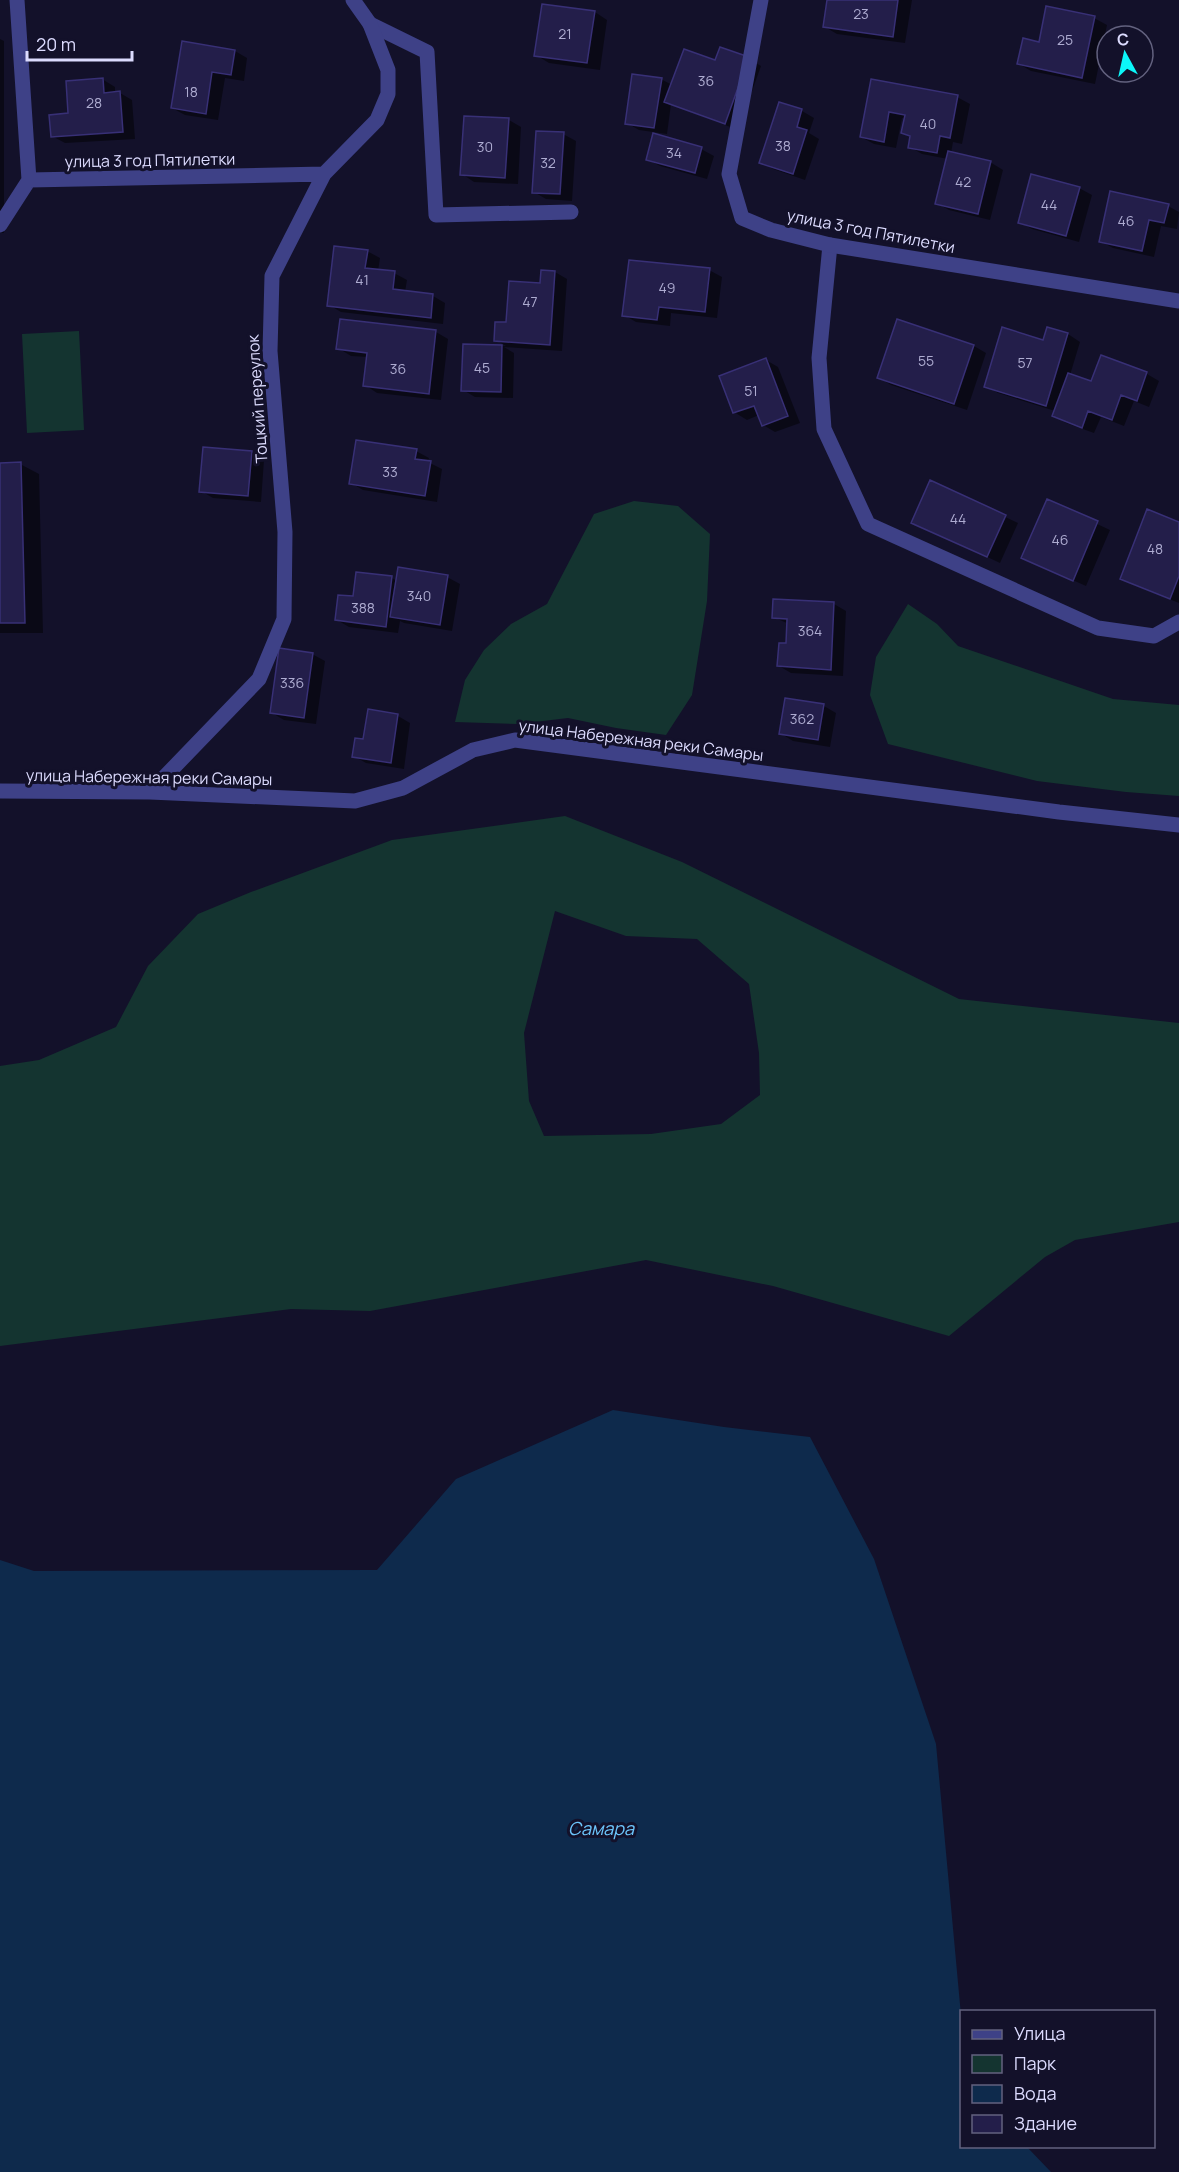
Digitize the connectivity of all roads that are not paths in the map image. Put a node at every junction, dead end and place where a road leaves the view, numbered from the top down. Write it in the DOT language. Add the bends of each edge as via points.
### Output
graph roads {
  1 [pos="17,0"];
  2 [pos="353,0"];
  3 [pos="761,0"];
  4 [pos="370,24"];
  5 [pos="324,174"];
  6 [pos="29,180"];
  7 [pos="571,212"];
  8 [pos="0,225"];
  9 [pos="830,245"];
  10 [pos="1179,301"];
  11 [pos="1179,622"];
  12 [pos="0,791"];
  13 [pos="150,792"];
  14 [pos="1179,825"];
  1 -- 6 [label="street"];
  2 -- 4 [label="street, Тоцкий переулок"];
  3 -- 9 [label="street, улица 3 год Пятилетки" via="729,174 742,218"];
  4 -- 5 [label="street, Тоцкий переулок" via="388,70 388,94 377,120"];
  4 -- 7 [label="street" via="427,52 436,215"];
  5 -- 6 [label="street, улица 3 год Пятилетки"];
  5 -- 13 [label="street, Тоцкий переулок" via="272,276 270,351 285,532 284,619 259,679"];
  6 -- 8 [label="street"];
  9 -- 10 [label="street, улица 3 год Пятилетки"];
  9 -- 11 [label="street" via="819,358 824,429 868,524 1098,628 1154,636"];
  12 -- 13 [label="street, улица Набережная реки Самары"];
  13 -- 14 [label="street, улица Набережная реки Самары" via="355,801 404,788 473,750 515,740"];
}
